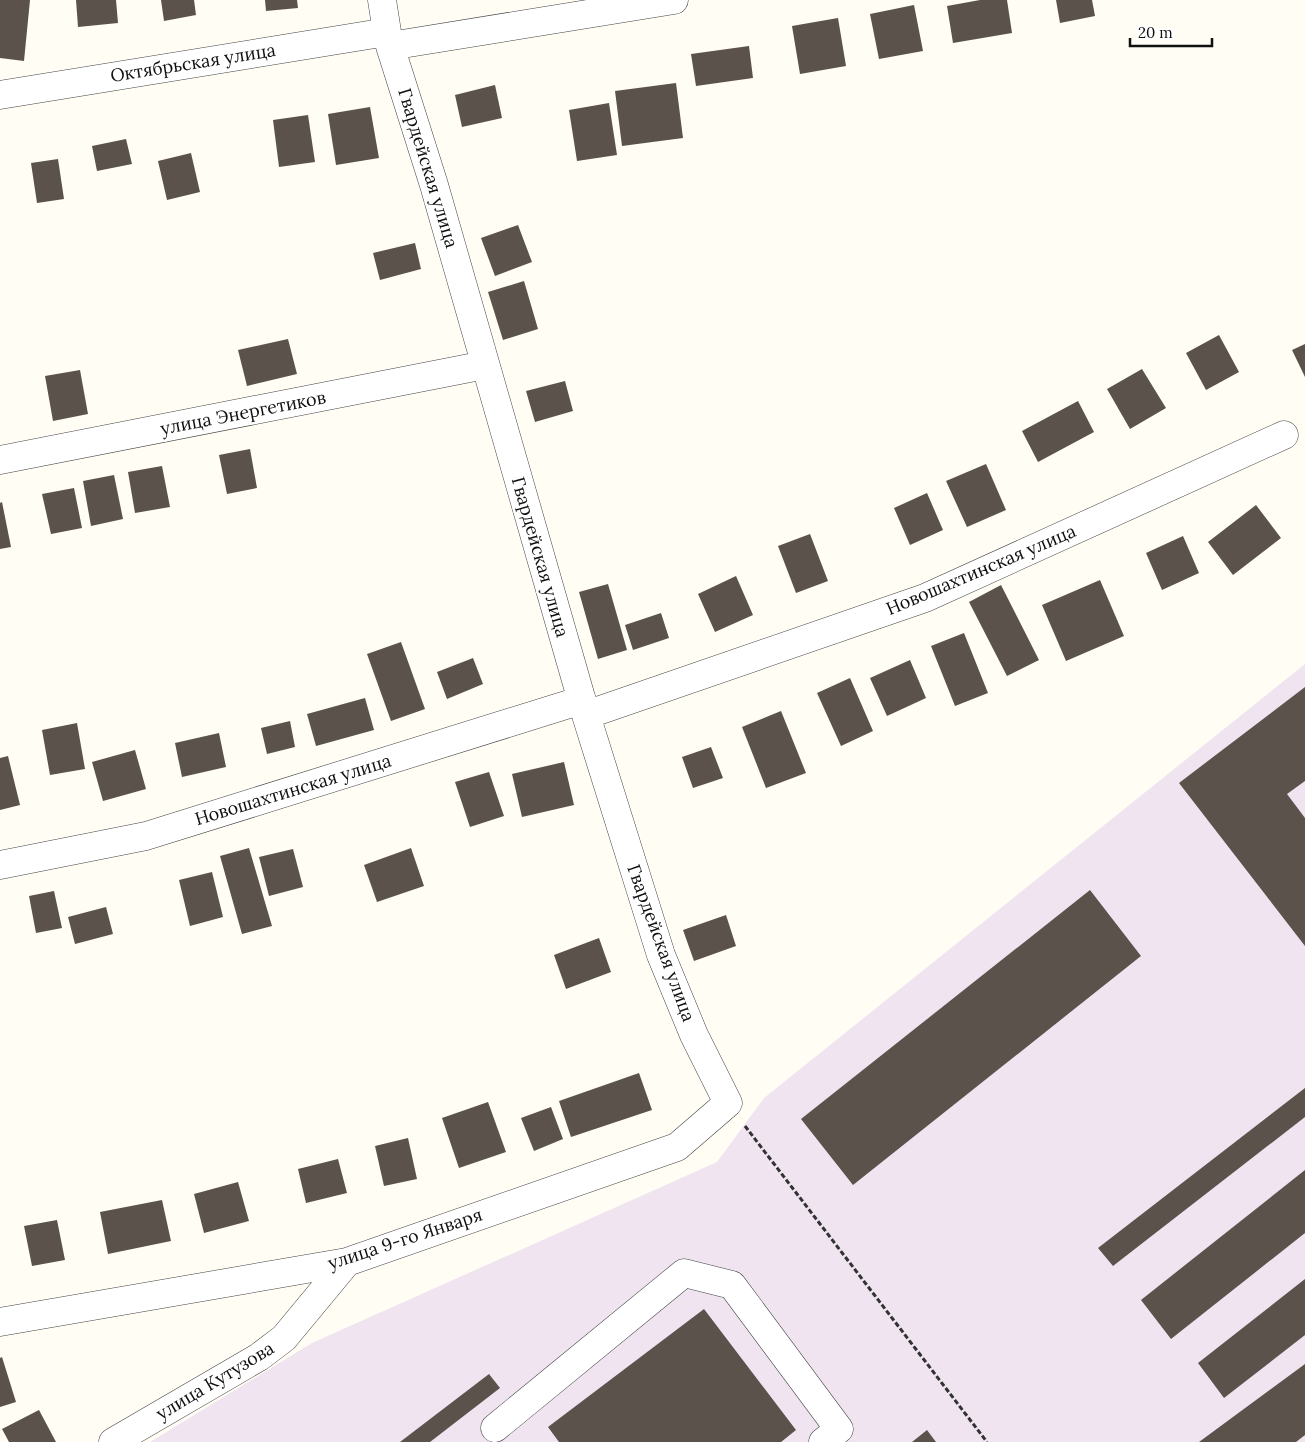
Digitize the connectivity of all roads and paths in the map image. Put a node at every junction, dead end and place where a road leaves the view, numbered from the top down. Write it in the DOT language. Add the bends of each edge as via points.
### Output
graph roads {
  1 [pos="382,0"];
  2 [pos="674,0"];
  3 [pos="388,39"];
  4 [pos="0,95"];
  5 [pos="485,365"];
  6 [pos="1284,435"];
  7 [pos="0,460"];
  8 [pos="584,708"];
  9 [pos="0,865"];
  10 [pos="728,1104"];
  11 [pos="347,1262"];
  12 [pos="0,1322"];
  13 [pos="494,1428"];
  14 [pos="837,1438"];
  15 [pos="113,1442"];
  16 [pos="987,1442"];
  1 -- 3 [label="street, Гвардейская улица"];
  2 -- 3 [label="street, Октябрьская улица"];
  3 -- 4 [label="street, Октябрьская улица"];
  3 -- 5 [label="street, Гвардейская улица"];
  5 -- 7 [label="street, улица Энергетиков"];
  5 -- 8 [label="street, Гвардейская улица"];
  6 -- 8 [label="street, Новошахтинская улица" via="925,598"];
  8 -- 9 [label="street, Новошахтинская улица" via="146,836"];
  8 -- 10 [label="street, Гвардейская улица" via="661,956 694,1035"];
  10 -- 11 [label="street, улица 9-го Января" via="677,1147"];
  10 -- 16 [label="path"];
  11 -- 12 [label="street, улица 9-го Января"];
  11 -- 15 [label="street, улица Кутузова" via="284,1338 259,1357"];
  13 -- 14 [label="street" via="684,1273 732,1284"];
}
